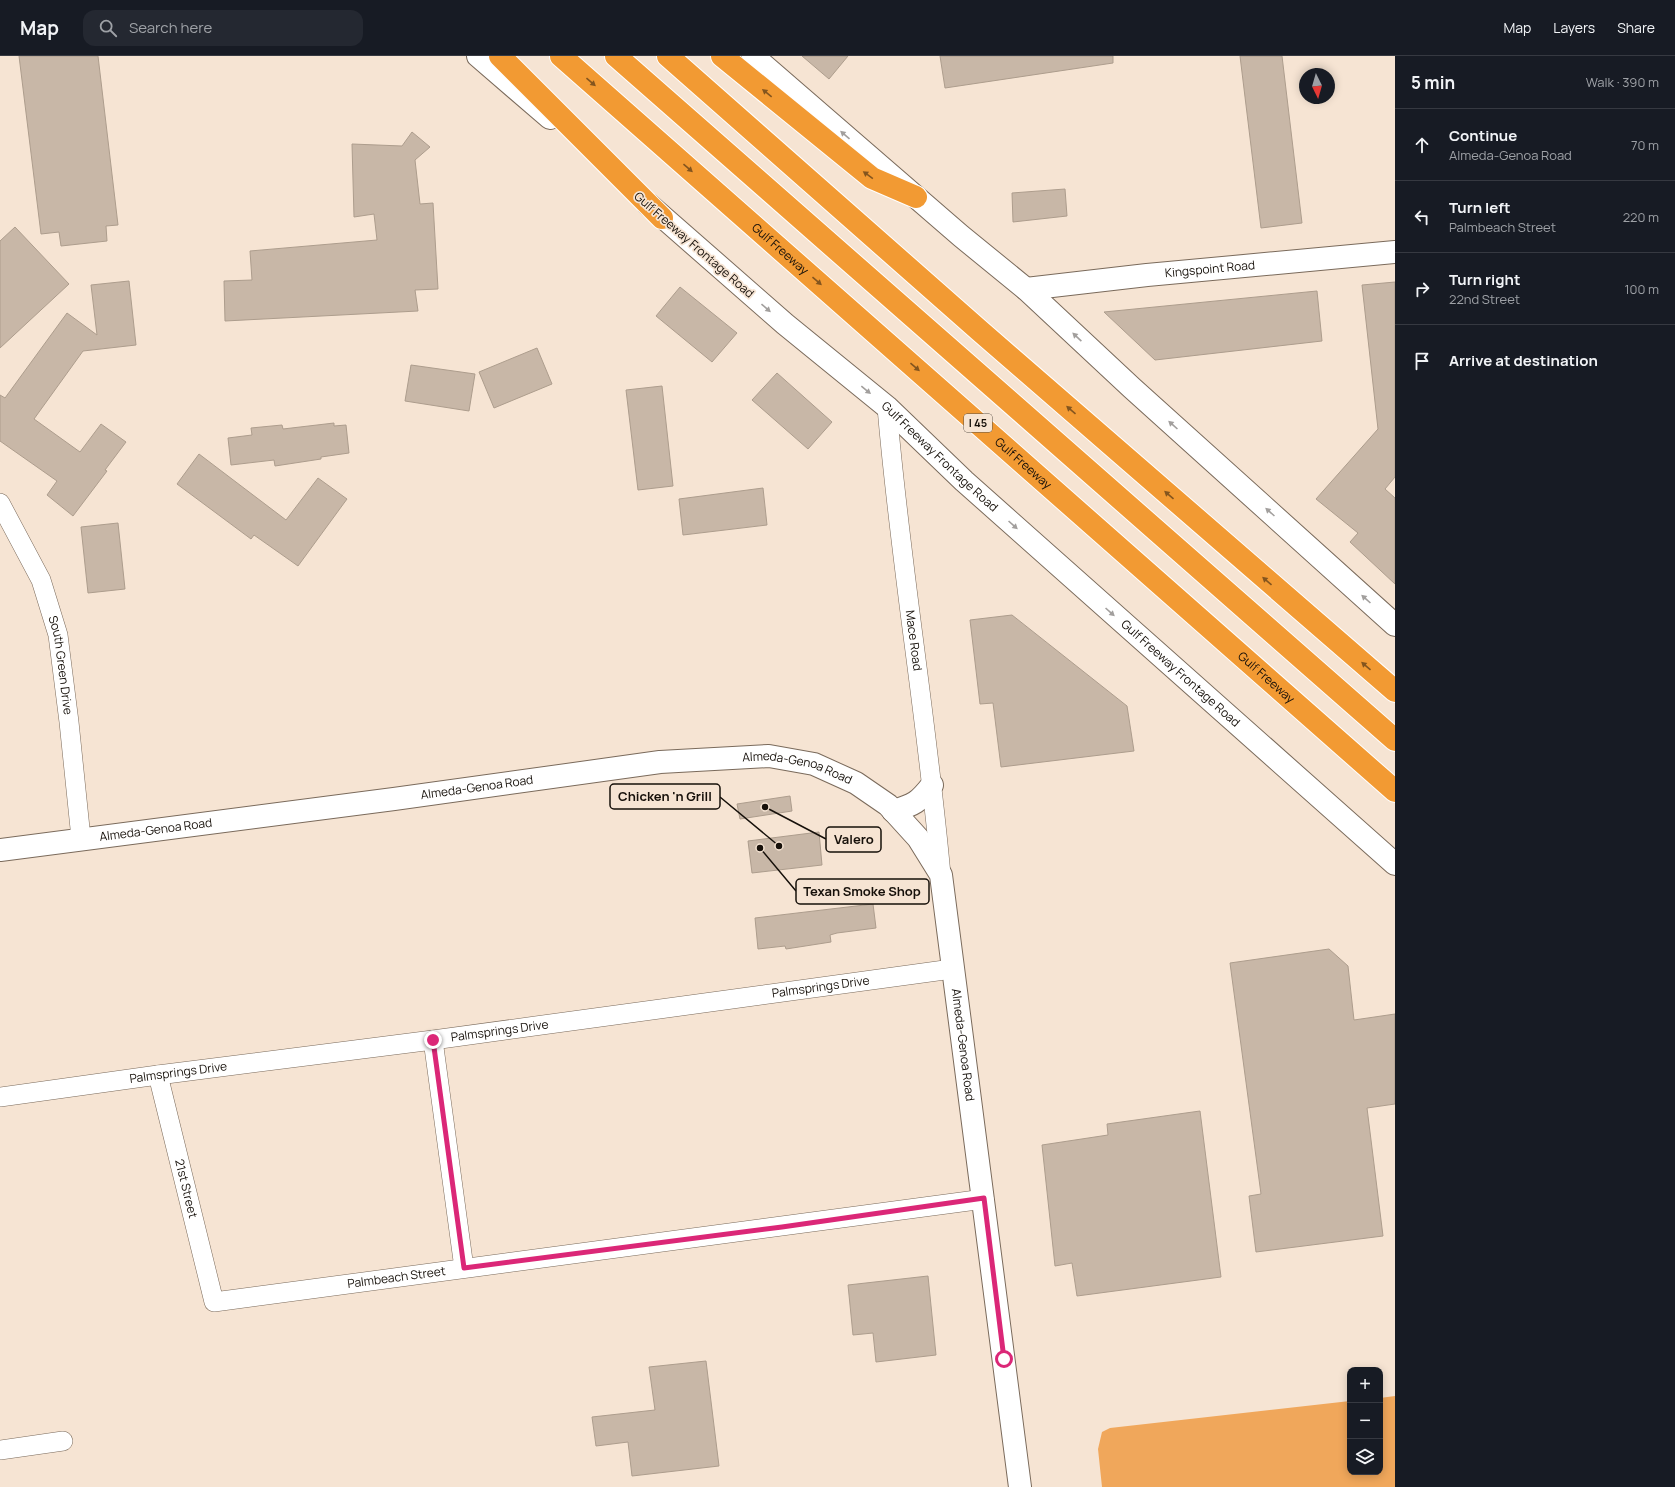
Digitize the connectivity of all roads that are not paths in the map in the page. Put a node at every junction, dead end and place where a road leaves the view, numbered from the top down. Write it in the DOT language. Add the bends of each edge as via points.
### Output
graph roads {
  1 [pos="478,56"];
  2 [pos="500,56"];
  3 [pos="562,56"];
  4 [pos="616,56"];
  5 [pos="668,56"];
  6 [pos="722,56"];
  7 [pos="753,56"];
  8 [pos="916,197"];
  9 [pos="662,218"];
  10 [pos="1395,252"];
  11 [pos="1026,289"];
  12 [pos="887,406"];
  13 [pos="0,503"];
  14 [pos="1395,625"];
  15 [pos="1395,692"];
  16 [pos="1395,740"];
  17 [pos="932,785"];
  18 [pos="1395,791"];
  19 [pos="893,811"];
  20 [pos="81,838"];
  21 [pos="0,850"];
  22 [pos="1395,864"];
  23 [pos="941,875"];
  24 [pos="952,969"];
  25 [pos="433,1040"];
  26 [pos="158,1075"];
  27 [pos="0,1097"];
  28 [pos="984,1198"];
  29 [pos="464,1268"];
  30 [pos="214,1302"];
  31 [pos="63,1442"];
  32 [pos="0,1450"];
  33 [pos="1020,1487"];
  1 -- 9 [label="main road, Gulf Freeway Frontage Road"];
  2 -- 9 [label="highway"];
  3 -- 18 [label="highway, Gulf Freeway / I 45, one-way"];
  4 -- 16 [label="highway"];
  15 -- 5 [label="highway, one-way"];
  8 -- 6 [label="highway, one-way" via="872,178"];
  8 -- 7 [label="main road, one-way"];
  8 -- 11 [label="main road"];
  9 -- 12 [label="main road, Gulf Freeway Frontage Road, one-way" via="785,324"];
  10 -- 11 [label="main road, Kingspoint Road"];
  14 -- 11 [label="main road, one-way"];
  12 -- 17 [label="street, Mace Road" via="894,485"];
  12 -- 22 [label="main road, Gulf Freeway Frontage Road, one-way" via="964,482"];
  13 -- 20 [label="street, South Green Drive" via="41,580 58,636 70,722"];
  17 -- 19 [label="main road" via="920,800"];
  17 -- 23 [label="street, Mace Road"];
  19 -- 20 [label="main road, Almeda-Genoa Road" via="856,783 814,764 769,756 660,762"];
  19 -- 23 [label="main road, Almeda-Genoa Road" via="918,838"];
  20 -- 21 [label="main road, Almeda-Genoa Road"];
  23 -- 24 [label="main road, Almeda-Genoa Road"];
  24 -- 25 [label="street, Palmsprings Drive"];
  24 -- 28 [label="main road, Almeda-Genoa Road"];
  25 -- 26 [label="street, Palmsprings Drive"];
  25 -- 29 [label="street"];
  26 -- 27 [label="street, Palmsprings Drive"];
  26 -- 30 [label="street, 21st Street"];
  28 -- 29 [label="street, Palmbeach Street"];
  28 -- 33 [label="main road, Almeda-Genoa Road"];
  29 -- 30 [label="street, Palmbeach Street"];
  31 -- 32 [label="street"];
}
